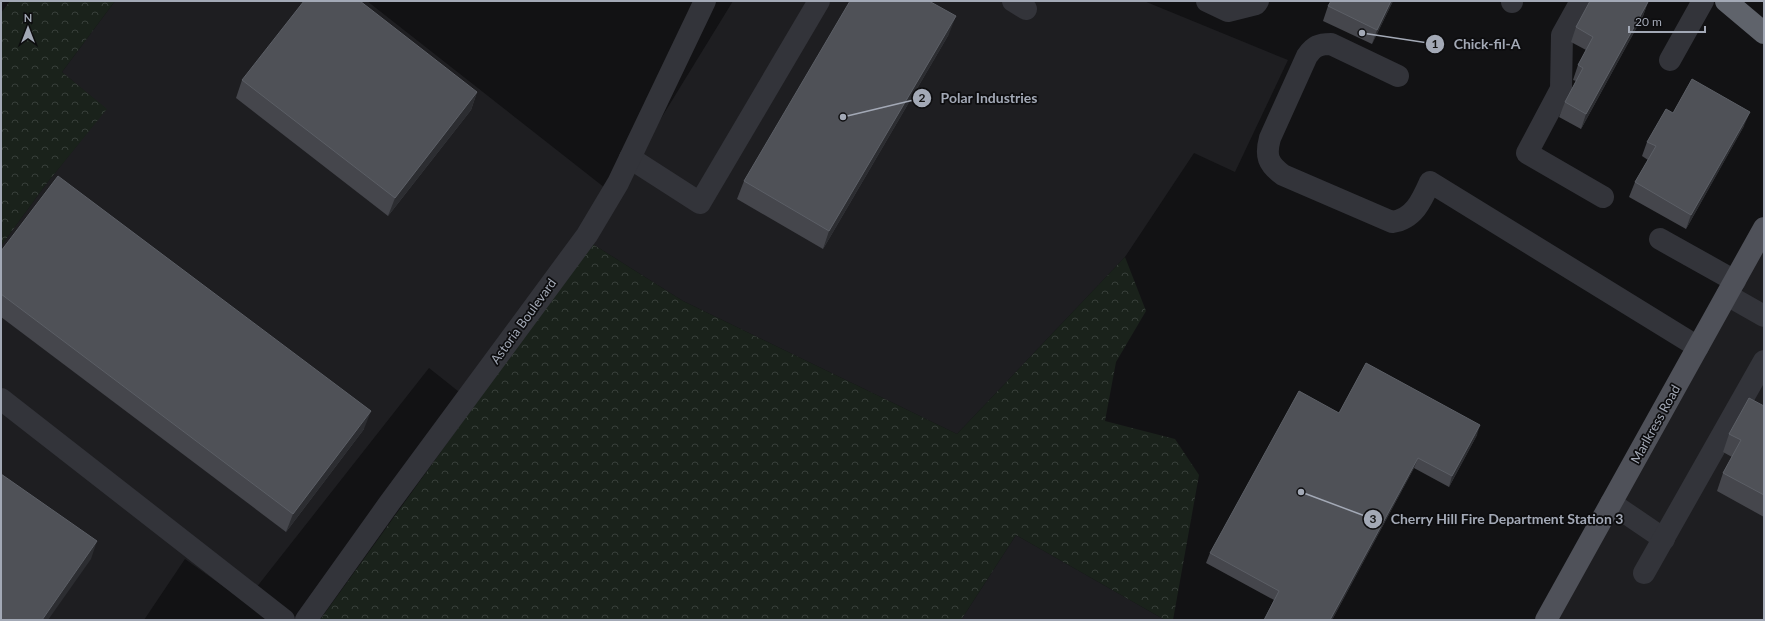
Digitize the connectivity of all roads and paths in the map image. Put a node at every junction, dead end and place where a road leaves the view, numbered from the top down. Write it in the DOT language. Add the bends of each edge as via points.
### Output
graph roads {
  1 [pos="705,1"];
  2 [pos="819,1"];
  3 [pos="1207,1"];
  4 [pos="1258,1"];
  5 [pos="1581,1"];
  6 [pos="1703,1"];
  7 [pos="1726,1"];
  8 [pos="1739,1"];
  9 [pos="1764,12"];
  10 [pos="1764,34"];
  11 [pos="1670,60"];
  12 [pos="1398,76"];
  13 [pos="630,158"];
  14 [pos="1603,197"];
  15 [pos="1764,228"];
  16 [pos="1660,239"];
  17 [pos="1731,288"];
  18 [pos="1764,316"];
  19 [pos="1698,347"];
  20 [pos="1764,361"];
  21 [pos="1,399"];
  22 [pos="1611,504"];
  23 [pos="1664,539"];
  24 [pos="1644,573"];
  25 [pos="284,620"];
  26 [pos="306,620"];
  27 [pos="1546,620"];
  1 -- 13 [label="street, Astoria Boulevard"];
  2 -- 13 [label="street" via="700,203"];
  3 -- 4 [label="street" via="1228,11 1256,4"];
  5 -- 14 [label="street" via="1562,35 1561,89 1527,153"];
  6 -- 11 [label="street"];
  7 -- 10 [label="highway"];
  8 -- 9 [label="highway"];
  12 -- 19 [label="street" via="1331,44 1313,47 1306,56 1270,138 1268,159 1274,168 1283,175 1392,222 1401,221 1416,210 1430,182"];
  13 -- 26 [label="street, Astoria Boulevard" via="587,235"];
  15 -- 17 [label="main road, Marlkress Road"];
  16 -- 17 [label="street"];
  17 -- 18 [label="street"];
  17 -- 19 [label="main road, Marlkress Road"];
  19 -- 22 [label="main road, Marlkress Road"];
  20 -- 23 [label="street"];
  21 -- 25 [label="street"];
  22 -- 23 [label="street"];
  22 -- 27 [label="main road, Marlkress Road"];
  23 -- 24 [label="street"];
}
